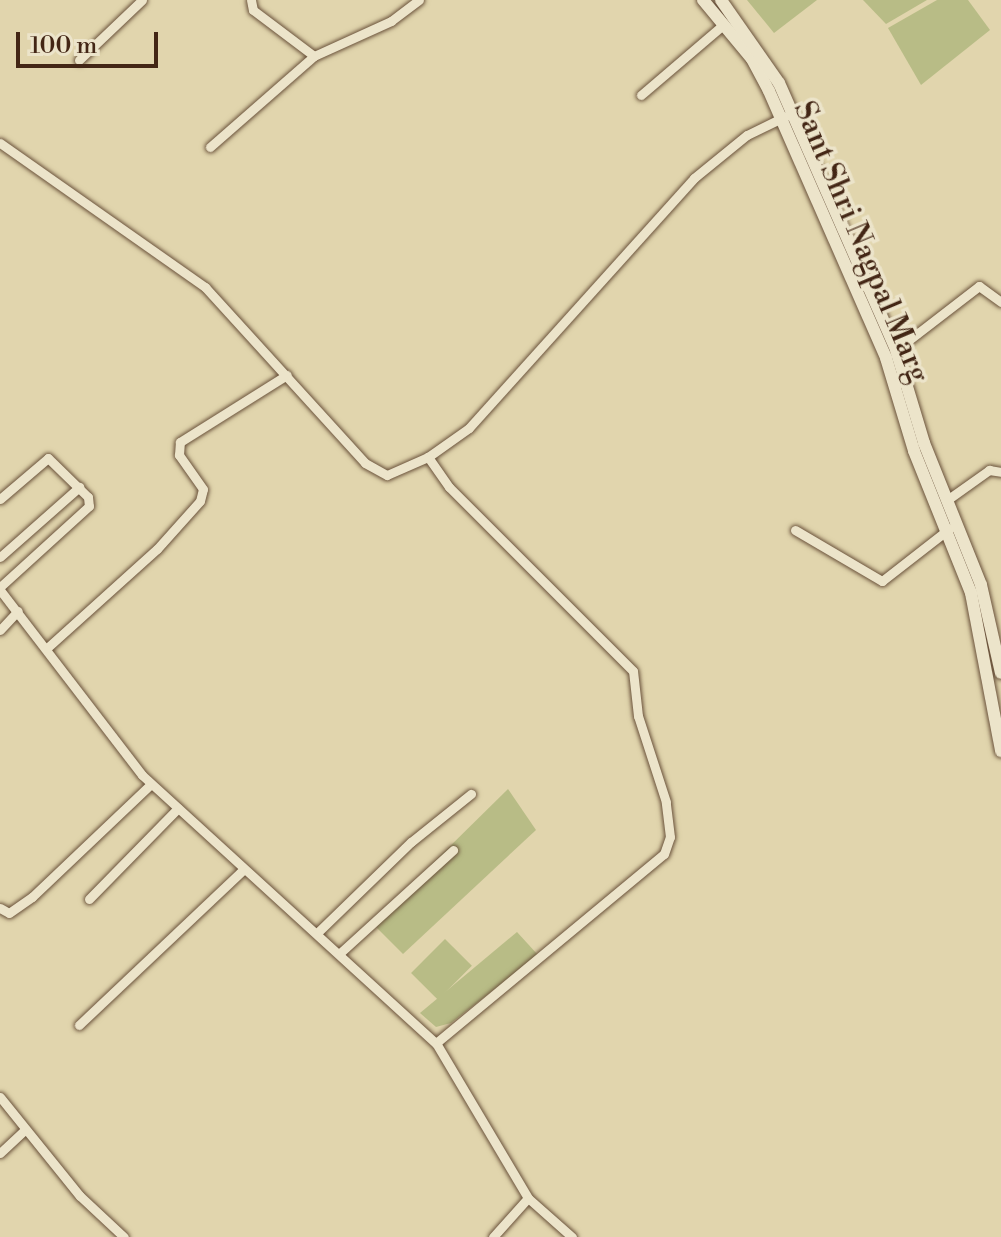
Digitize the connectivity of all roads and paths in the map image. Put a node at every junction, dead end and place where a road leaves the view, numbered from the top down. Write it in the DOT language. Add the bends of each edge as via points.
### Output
graph roads {
  1 [pos="142,0"];
  2 [pos="251,0"];
  3 [pos="419,0"];
  4 [pos="703,0"];
  5 [pos="721,0"];
  6 [pos="724,24"];
  7 [pos="314,56"];
  8 [pos="79,60"];
  9 [pos="641,95"];
  10 [pos="787,116"];
  11 [pos="0,143"];
  12 [pos="210,147"];
  13 [pos="1001,302"];
  14 [pos="896,350"];
  15 [pos="287,375"];
  16 [pos="428,457"];
  17 [pos="1001,472"];
  18 [pos="79,487"];
  19 [pos="0,499"];
  20 [pos="947,500"];
  21 [pos="952,528"];
  22 [pos="795,530"];
  23 [pos="0,557"];
  24 [pos="0,589"];
  25 [pos="18,611"];
  26 [pos="0,630"];
  27 [pos="47,648"];
  28 [pos="1001,673"];
  29 [pos="1001,751"];
  30 [pos="151,784"];
  31 [pos="471,794"];
  32 [pos="178,808"];
  33 [pos="453,850"];
  34 [pos="243,870"];
  35 [pos="89,899"];
  36 [pos="0,908"];
  37 [pos="317,933"];
  38 [pos="340,953"];
  39 [pos="79,1025"];
  40 [pos="436,1043"];
  41 [pos="0,1097"];
  42 [pos="25,1130"];
  43 [pos="0,1153"];
  44 [pos="528,1198"];
  45 [pos="124,1237"];
  46 [pos="493,1237"];
  47 [pos="572,1237"];
  1 -- 8 [label="street"];
  2 -- 7 [label="street" via="253,10"];
  3 -- 7 [label="street" via="391,21"];
  4 -- 6 [label="street, Sant Shri Nagpal Marg"];
  5 -- 10 [label="street, Sant Shri Nagpal Marg" via="762,51"];
  6 -- 9 [label="street"];
  6 -- 10 [label="street, Sant Shri Nagpal Marg"];
  7 -- 12 [label="street"];
  10 -- 14 [label="street, Sant Shri Nagpal Marg"];
  10 -- 16 [label="street" via="747,135 694,178 493,404"];
  10 -- 21 [label="street, Sant Shri Nagpal Marg" via="886,358 914,451"];
  11 -- 15 [label="street" via="191,276"];
  13 -- 14 [label="street" via="979,286"];
  14 -- 20 [label="street, Sant Shri Nagpal Marg"];
  15 -- 16 [label="street" via="377,473 393,475"];
  15 -- 27 [label="street" via="180,442 179,455 203,489 200,501 157,549"];
  16 -- 40 [label="street" via="449,487 633,671 638,716 666,802 670,837 664,854"];
  17 -- 20 [label="street" via="989,470"];
  18 -- 19 [label="street" via="48,458"];
  18 -- 23 [label="street"];
  18 -- 24 [label="street" via="88,497 87,509"];
  20 -- 21 [label="street, Sant Shri Nagpal Marg"];
  21 -- 22 [label="street" via="882,581"];
  21 -- 28 [label="street, Sant Shri Nagpal Marg" via="981,585"];
  21 -- 29 [label="street, Sant Shri Nagpal Marg" via="971,593"];
  24 -- 25 [label="street"];
  25 -- 26 [label="street"];
  25 -- 27 [label="street"];
  27 -- 30 [label="street"];
  30 -- 32 [label="street"];
  30 -- 36 [label="street" via="32,897 8,914"];
  31 -- 37 [label="street" via="411,842"];
  32 -- 34 [label="street"];
  32 -- 35 [label="street"];
  33 -- 38 [label="street"];
  34 -- 37 [label="street"];
  34 -- 39 [label="street"];
  37 -- 38 [label="street"];
  38 -- 40 [label="street"];
  40 -- 44 [label="street"];
  41 -- 42 [label="street"];
  42 -- 43 [label="street"];
  42 -- 45 [label="street" via="88,1205"];
  44 -- 46 [label="street"];
  44 -- 47 [label="street"];
}
